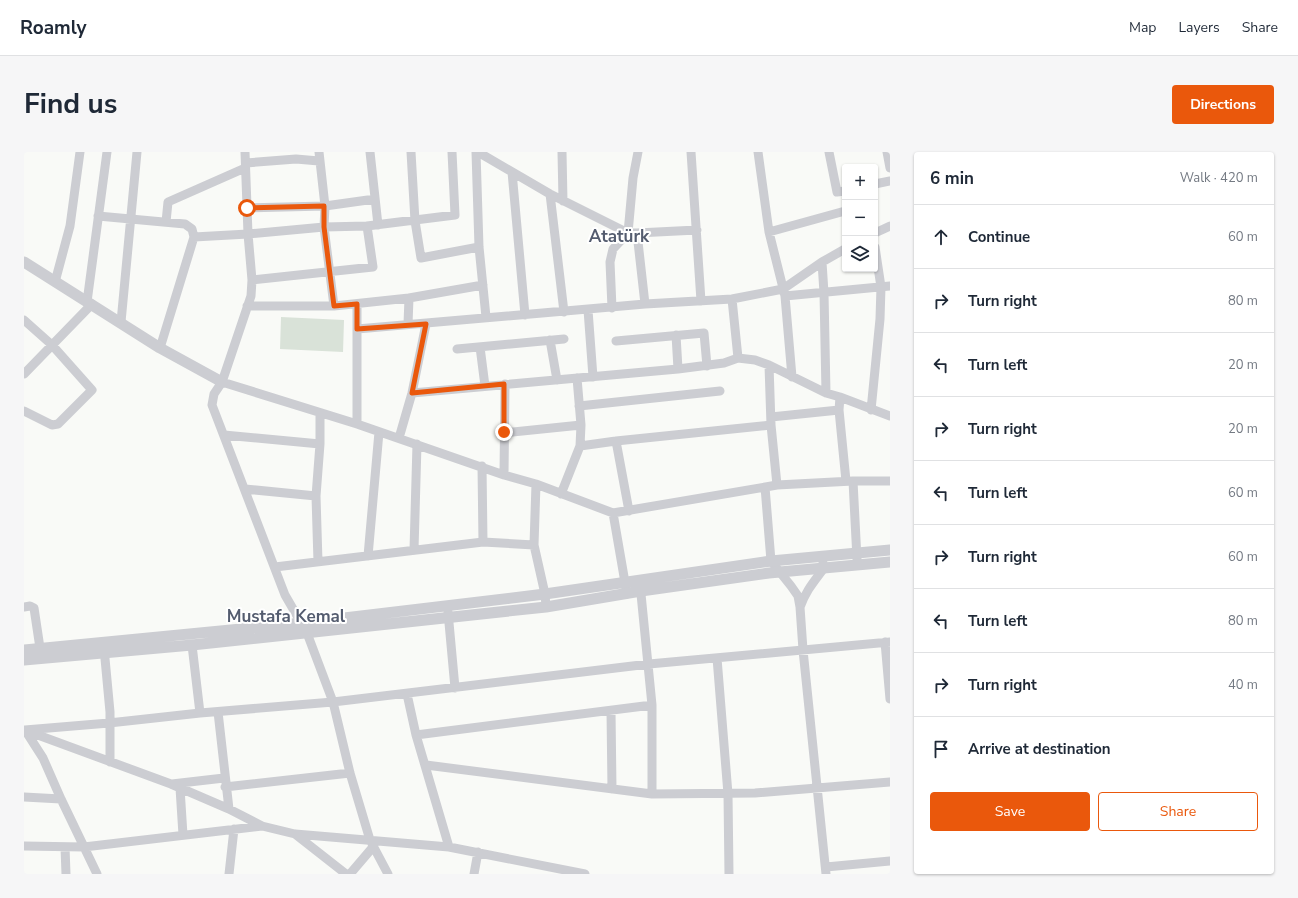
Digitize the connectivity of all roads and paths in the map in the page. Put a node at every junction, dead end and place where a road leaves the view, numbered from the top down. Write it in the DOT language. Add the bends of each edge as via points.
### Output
graph roads {
  1 [pos="80,152"];
  2 [pos="106,152"];
  3 [pos="137,152"];
  4 [pos="245,152"];
  5 [pos="370,152"];
  6 [pos="411,152"];
  7 [pos="452,152"];
  8 [pos="477,152"];
  9 [pos="562,152"];
  10 [pos="638,152"];
  11 [pos="691,152"];
  12 [pos="758,152"];
  13 [pos="829,152"];
  14 [pos="887,152"];
  15 [pos="295,155"];
  16 [pos="319,156"];
  17 [pos="246,165"];
  18 [pos="890,168"];
  19 [pos="512,172"];
  20 [pos="890,181"];
  21 [pos="878,183"];
  22 [pos="842,191"];
  23 [pos="550,194"];
  24 [pos="375,199"];
  25 [pos="563,201"];
  26 [pos="324,206"];
  27 [pos="247,208"];
  28 [pos="842,212"];
  29 [pos="98,216"];
  30 [pos="131,219"];
  31 [pos="414,221"];
  32 [pos="166,222"];
  33 [pos="378,225"];
  34 [pos="367,226"];
  35 [pos="890,226"];
  36 [pos="324,227"];
  37 [pos="697,230"];
  38 [pos="768,232"];
  39 [pos="878,232"];
  40 [pos="632,233"];
  41 [pos="248,234"];
  42 [pos="194,237"];
  43 [pos="479,247"];
  44 [pos="842,251"];
  45 [pos="878,258"];
  46 [pos="24,262"];
  47 [pos="822,262"];
  48 [pos="329,272"];
  49 [pos="252,280"];
  50 [pos="55,282"];
  51 [pos="483,285"];
  52 [pos="886,287"];
  53 [pos="784,292"];
  54 [pos="824,293"];
  55 [pos="409,298"];
  56 [pos="732,299"];
  57 [pos="701,300"];
  58 [pos="90,303"];
  59 [pos="357,304"];
  60 [pos="645,304"];
  61 [pos="247,306"];
  62 [pos="334,306"];
  63 [pos="612,308"];
  64 [pos="588,310"];
  65 [pos="564,312"];
  66 [pos="525,315"];
  67 [pos="486,317"];
  68 [pos="24,320"];
  69 [pos="121,322"];
  70 [pos="408,324"];
  71 [pos="426,324"];
  72 [pos="357,329"];
  73 [pos="676,335"];
  74 [pos="564,339"];
  75 [pos="550,340"];
  76 [pos="616,341"];
  77 [pos="52,345"];
  78 [pos="480,347"];
  79 [pos="160,348"];
  80 [pos="457,349"];
  81 [pos="738,358"];
  82 [pos="769,365"];
  83 [pos="707,366"];
  84 [pos="678,369"];
  85 [pos="24,374"];
  86 [pos="792,376"];
  87 [pos="593,377"];
  88 [pos="576,378"];
  89 [pos="556,380"];
  90 [pos="222,382"];
  91 [pos="504,384"];
  92 [pos="485,386"];
  93 [pos="720,391"];
  94 [pos="412,393"];
  95 [pos="826,393"];
  96 [pos="840,397"];
  97 [pos="579,406"];
  98 [pos="839,410"];
  99 [pos="871,410"];
  100 [pos="24,411"];
  101 [pos="320,413"];
  102 [pos="890,416"];
  103 [pos="771,421"];
  104 [pos="357,424"];
  105 [pos="581,425"];
  106 [pos="379,432"];
  107 [pos="504,432"];
  108 [pos="224,435"];
  109 [pos="399,438"];
  110 [pos="616,440"];
  111 [pos="320,444"];
  112 [pos="417,444"];
  113 [pos="580,446"];
  114 [pos="482,466"];
  115 [pos="504,474"];
  116 [pos="890,480"];
  117 [pos="849,481"];
  118 [pos="536,484"];
  119 [pos="777,485"];
  120 [pos="765,487"];
  121 [pos="245,490"];
  122 [pos="561,494"];
  123 [pos="316,496"];
  124 [pos="628,510"];
  125 [pos="614,513"];
  126 [pos="483,542"];
  127 [pos="534,545"];
  128 [pos="414,550"];
  129 [pos="890,550"];
  130 [pos="856,553"];
  131 [pos="823,555"];
  132 [pos="368,556"];
  133 [pos="771,561"];
  134 [pos="318,562"];
  135 [pos="890,562"];
  136 [pos="857,564"];
  137 [pos="275,567"];
  138 [pos="824,568"];
  139 [pos="780,572"];
  140 [pos="640,580"];
  141 [pos="626,582"];
  142 [pos="641,591"];
  143 [pos="545,594"];
  144 [pos="627,594"];
  145 [pos="448,605"];
  146 [pos="24,607"];
  147 [pos="546,607"];
  148 [pos="800,607"];
  149 [pos="449,617"];
  150 [pos="304,628"];
  151 [pos="887,642"];
  152 [pos="192,645"];
  153 [pos="40,648"];
  154 [pos="104,648"];
  155 [pos="24,650"];
  156 [pos="803,650"];
  157 [pos="718,658"];
  158 [pos="24,660"];
  159 [pos="649,664"];
  160 [pos="455,688"];
  161 [pos="407,694"];
  162 [pos="890,698"];
  163 [pos="333,702"];
  164 [pos="652,705"];
  165 [pos="611,710"];
  166 [pos="218,712"];
  167 [pos="200,713"];
  168 [pos="109,723"];
  169 [pos="24,730"];
  170 [pos="416,735"];
  171 [pos="110,762"];
  172 [pos="426,766"];
  173 [pos="350,773"];
  174 [pos="890,782"];
  175 [pos="225,783"];
  176 [pos="171,784"];
  177 [pos="180,788"];
  178 [pos="817,788"];
  179 [pos="612,789"];
  180 [pos="652,794"];
  181 [pos="728,794"];
  182 [pos="24,797"];
  183 [pos="61,799"];
  184 [pos="229,809"];
  185 [pos="262,826"];
  186 [pos="234,829"];
  187 [pos="295,834"];
  188 [pos="183,835"];
  189 [pos="372,844"];
  190 [pos="24,846"];
  191 [pos="65,847"];
  192 [pos="84,847"];
  193 [pos="449,847"];
  194 [pos="478,852"];
  195 [pos="890,861"];
  196 [pos="826,870"];
  197 [pos="66,874"];
  198 [pos="97,874"];
  199 [pos="229,874"];
  200 [pos="346,874"];
  201 [pos="350,874"];
  202 [pos="388,874"];
  203 [pos="474,874"];
  204 [pos="585,874"];
  205 [pos="729,874"];
  1 -- 50 [label="street" via="70,226"];
  2 -- 29 [label="street"];
  3 -- 30 [label="street"];
  4 -- 17 [label="street"];
  5 -- 24 [label="street"];
  6 -- 31 [label="street"];
  7 -- 31 [label="street" via="455,215"];
  8 -- 19 [label="street"];
  8 -- 43 [label="street"];
  9 -- 25 [label="street"];
  10 -- 40 [label="street" via="633,178"];
  11 -- 37 [label="street"];
  12 -- 38 [label="street"];
  13 -- 22 [label="street" via="837,192"];
  14 -- 18 [label="street"];
  15 -- 16 [label="street"];
  15 -- 17 [label="street"];
  16 -- 26 [label="street"];
  17 -- 27 [label="street"];
  17 -- 32 [label="street" via="168,202"];
  19 -- 23 [label="street"];
  19 -- 66 [label="street"];
  20 -- 21 [label="street"];
  23 -- 25 [label="street"];
  23 -- 65 [label="street"];
  24 -- 26 [label="street"];
  24 -- 33 [label="street"];
  25 -- 40 [label="street"];
  26 -- 27 [label="street"];
  26 -- 36 [label="street"];
  27 -- 41 [label="street"];
  28 -- 38 [label="street"];
  29 -- 30 [label="street"];
  29 -- 58 [label="street"];
  30 -- 32 [label="street"];
  30 -- 69 [label="street"];
  31 -- 33 [label="street"];
  31 -- 43 [label="street" via="421,258"];
  32 -- 42 [label="street" via="186,224 192,229"];
  33 -- 34 [label="street"];
  34 -- 36 [label="street"];
  34 -- 48 [label="street" via="373,267"];
  35 -- 39 [label="street"];
  36 -- 41 [label="street"];
  36 -- 48 [label="street"];
  37 -- 40 [label="street"];
  37 -- 57 [label="street"];
  38 -- 53 [label="street"];
  40 -- 60 [label="street"];
  40 -- 63 [label="street" via="613,249 610,262"];
  41 -- 42 [label="street"];
  41 -- 49 [label="street"];
  42 -- 79 [label="street"];
  43 -- 51 [label="street"];
  44 -- 47 [label="street"];
  45 -- 52 [label="street"];
  46 -- 50 [label="street"];
  47 -- 53 [label="street"];
  47 -- 54 [label="street"];
  48 -- 49 [label="street"];
  48 -- 62 [label="street"];
  49 -- 61 [label="street" via="251,296"];
  50 -- 58 [label="street"];
  51 -- 55 [label="street"];
  51 -- 67 [label="street"];
  52 -- 54 [label="street"];
  52 -- 99 [label="street" via="880,319"];
  53 -- 54 [label="street"];
  53 -- 56 [label="street"];
  53 -- 86 [label="street"];
  54 -- 95 [label="street"];
  55 -- 59 [label="street"];
  55 -- 70 [label="street"];
  56 -- 57 [label="street"];
  56 -- 81 [label="street"];
  57 -- 60 [label="street"];
  58 -- 69 [label="street"];
  58 -- 77 [label="street"];
  59 -- 62 [label="street"];
  59 -- 72 [label="street"];
  60 -- 63 [label="street"];
  61 -- 62 [label="street"];
  61 -- 90 [label="street"];
  63 -- 64 [label="street"];
  64 -- 65 [label="street"];
  64 -- 87 [label="street"];
  65 -- 66 [label="street"];
  66 -- 67 [label="street"];
  67 -- 71 [label="street"];
  68 -- 77 [label="street"];
  69 -- 79 [label="street"];
  70 -- 71 [label="street"];
  70 -- 72 [label="street"];
  71 -- 94 [label="street"];
  72 -- 104 [label="street"];
  73 -- 76 [label="street"];
  73 -- 83 [label="street" via="704,333"];
  73 -- 84 [label="street"];
  74 -- 75 [label="street"];
  75 -- 78 [label="street"];
  75 -- 89 [label="street"];
  77 -- 85 [label="street"];
  77 -- 100 [label="street" via="92,390 58,424 52,425"];
  78 -- 80 [label="street"];
  78 -- 92 [label="street"];
  79 -- 90 [label="street"];
  81 -- 82 [label="street"];
  81 -- 83 [label="street"];
  82 -- 86 [label="street"];
  82 -- 103 [label="street"];
  83 -- 84 [label="street"];
  84 -- 87 [label="street"];
  86 -- 95 [label="street"];
  87 -- 88 [label="street"];
  88 -- 89 [label="street"];
  88 -- 97 [label="street"];
  89 -- 91 [label="street"];
  90 -- 101 [label="street"];
  90 -- 108 [label="street" via="214,394 212,405"];
  91 -- 92 [label="street"];
  91 -- 107 [label="street"];
  92 -- 94 [label="street"];
  93 -- 97 [label="street"];
  94 -- 109 [label="street"];
  95 -- 96 [label="street"];
  96 -- 98 [label="street"];
  96 -- 99 [label="street"];
  97 -- 105 [label="street"];
  98 -- 103 [label="street"];
  98 -- 117 [label="street"];
  99 -- 102 [label="street"];
  101 -- 104 [label="street"];
  101 -- 111 [label="street"];
  103 -- 110 [label="street"];
  103 -- 119 [label="street"];
  104 -- 106 [label="street"];
  105 -- 107 [label="street"];
  105 -- 113 [label="street"];
  106 -- 109 [label="street"];
  106 -- 132 [label="street"];
  107 -- 115 [label="street"];
  108 -- 111 [label="street"];
  108 -- 121 [label="street"];
  109 -- 112 [label="street"];
  110 -- 113 [label="street"];
  110 -- 124 [label="street"];
  111 -- 123 [label="street"];
  112 -- 114 [label="street"];
  112 -- 128 [label="street"];
  113 -- 122 [label="street"];
  114 -- 115 [label="street"];
  114 -- 126 [label="street"];
  115 -- 118 [label="street"];
  116 -- 117 [label="street"];
  117 -- 119 [label="street"];
  117 -- 130 [label="street"];
  118 -- 122 [label="street"];
  118 -- 127 [label="street"];
  119 -- 120 [label="street"];
  120 -- 124 [label="street"];
  120 -- 133 [label="street"];
  121 -- 123 [label="street"];
  121 -- 137 [label="street"];
  122 -- 125 [label="street"];
  123 -- 134 [label="street"];
  124 -- 125 [label="street"];
  125 -- 141 [label="street"];
  126 -- 127 [label="street"];
  126 -- 128 [label="street"];
  127 -- 143 [label="street"];
  128 -- 132 [label="street"];
  129 -- 130 [label="street"];
  130 -- 131 [label="street"];
  130 -- 136 [label="street"];
  131 -- 133 [label="street"];
  131 -- 138 [label="street"];
  132 -- 134 [label="street"];
  133 -- 139 [label="street"];
  133 -- 140 [label="street"];
  134 -- 137 [label="street"];
  135 -- 136 [label="street"];
  136 -- 138 [label="street"];
  137 -- 150 [label="street" via="285,595"];
  138 -- 139 [label="street"];
  138 -- 148 [label="street" via="804,595"];
  139 -- 142 [label="street"];
  139 -- 148 [label="street" via="798,596"];
  140 -- 141 [label="street"];
  140 -- 142 [label="street"];
  141 -- 143 [label="street"];
  141 -- 144 [label="street"];
  142 -- 144 [label="street"];
  142 -- 159 [label="street"];
  143 -- 145 [label="street"];
  143 -- 147 [label="street"];
  144 -- 147 [label="street"];
  145 -- 149 [label="street"];
  145 -- 150 [label="street"];
  146 -- 153 [label="street" via="34,608"];
  147 -- 149 [label="street"];
  148 -- 156 [label="street"];
  149 -- 150 [label="street"];
  149 -- 160 [label="street"];
  150 -- 152 [label="street"];
  150 -- 154 [label="street"];
  150 -- 163 [label="street"];
  151 -- 156 [label="street"];
  151 -- 162 [label="street"];
  152 -- 154 [label="street"];
  152 -- 167 [label="street"];
  153 -- 154 [label="street"];
  153 -- 155 [label="street"];
  154 -- 158 [label="street"];
  154 -- 168 [label="street"];
  156 -- 157 [label="street"];
  156 -- 178 [label="street"];
  157 -- 159 [label="street"];
  157 -- 181 [label="street"];
  159 -- 160 [label="street"];
  159 -- 164 [label="street"];
  160 -- 161 [label="street"];
  161 -- 163 [label="street"];
  161 -- 170 [label="street"];
  163 -- 166 [label="street"];
  163 -- 173 [label="street"];
  164 -- 165 [label="street"];
  164 -- 180 [label="street"];
  165 -- 170 [label="street"];
  165 -- 179 [label="street"];
  166 -- 167 [label="street"];
  166 -- 175 [label="street"];
  167 -- 168 [label="street"];
  168 -- 169 [label="street"];
  168 -- 171 [label="street"];
  169 -- 171 [label="street"];
  169 -- 183 [label="street" via="43,758"];
  170 -- 172 [label="street"];
  171 -- 176 [label="street"];
  172 -- 179 [label="street"];
  172 -- 193 [label="street"];
  173 -- 175 [label="street"];
  173 -- 189 [label="street"];
  174 -- 178 [label="street"];
  175 -- 176 [label="street"];
  175 -- 184 [label="street"];
  176 -- 177 [label="street"];
  177 -- 184 [label="street"];
  177 -- 188 [label="street"];
  178 -- 181 [label="street"];
  178 -- 196 [label="street"];
  179 -- 180 [label="street"];
  180 -- 181 [label="street"];
  181 -- 205 [label="street"];
  182 -- 183 [label="street"];
  183 -- 192 [label="street"];
  184 -- 185 [label="street"];
  185 -- 186 [label="street"];
  185 -- 187 [label="street"];
  186 -- 188 [label="street"];
  186 -- 199 [label="street"];
  187 -- 189 [label="street"];
  187 -- 200 [label="street"];
  188 -- 192 [label="street"];
  189 -- 193 [label="street"];
  189 -- 201 [label="street"];
  189 -- 202 [label="street"];
  190 -- 191 [label="street"];
  191 -- 192 [label="street"];
  191 -- 197 [label="street"];
  192 -- 198 [label="street"];
  193 -- 194 [label="street"];
  194 -- 203 [label="street"];
  194 -- 204 [label="street"];
  195 -- 196 [label="street"];
}
